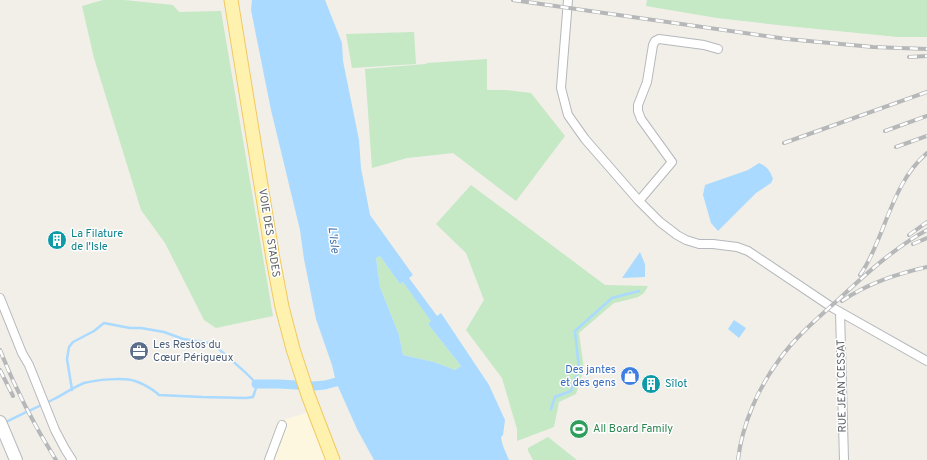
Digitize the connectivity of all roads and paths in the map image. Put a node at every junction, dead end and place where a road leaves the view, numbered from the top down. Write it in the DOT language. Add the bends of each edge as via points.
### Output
graph roads {
  1 [pos="231,0"];
  2 [pos="568,0"];
  3 [pos="718,49"];
  4 [pos="639,201"];
  5 [pos="0,298"];
  6 [pos="840,312"];
  7 [pos="927,361"];
  8 [pos="282,425"];
  9 [pos="2,427"];
  10 [pos="16,460"];
  11 [pos="72,460"];
  12 [pos="269,460"];
  13 [pos="334,460"];
  14 [pos="844,460"];
  1 -- 13 [label="main road, VOIE DES STADES" via="278,286 301,376"];
  2 -- 4 [label="street" via="561,88 568,115 585,139"];
  3 -- 4 [label="street" via="659,39 655,41 638,111 672,162"];
  4 -- 6 [label="street" via="660,222 686,240 699,244 737,247 748,251"];
  5 -- 11 [label="street" via="47,410"];
  6 -- 7 [label="street"];
  6 -- 14 [label="street, RUE JEAN CESSAT"];
  8 -- 12 [label="street"];
  9 -- 10 [label="main road"];
}
